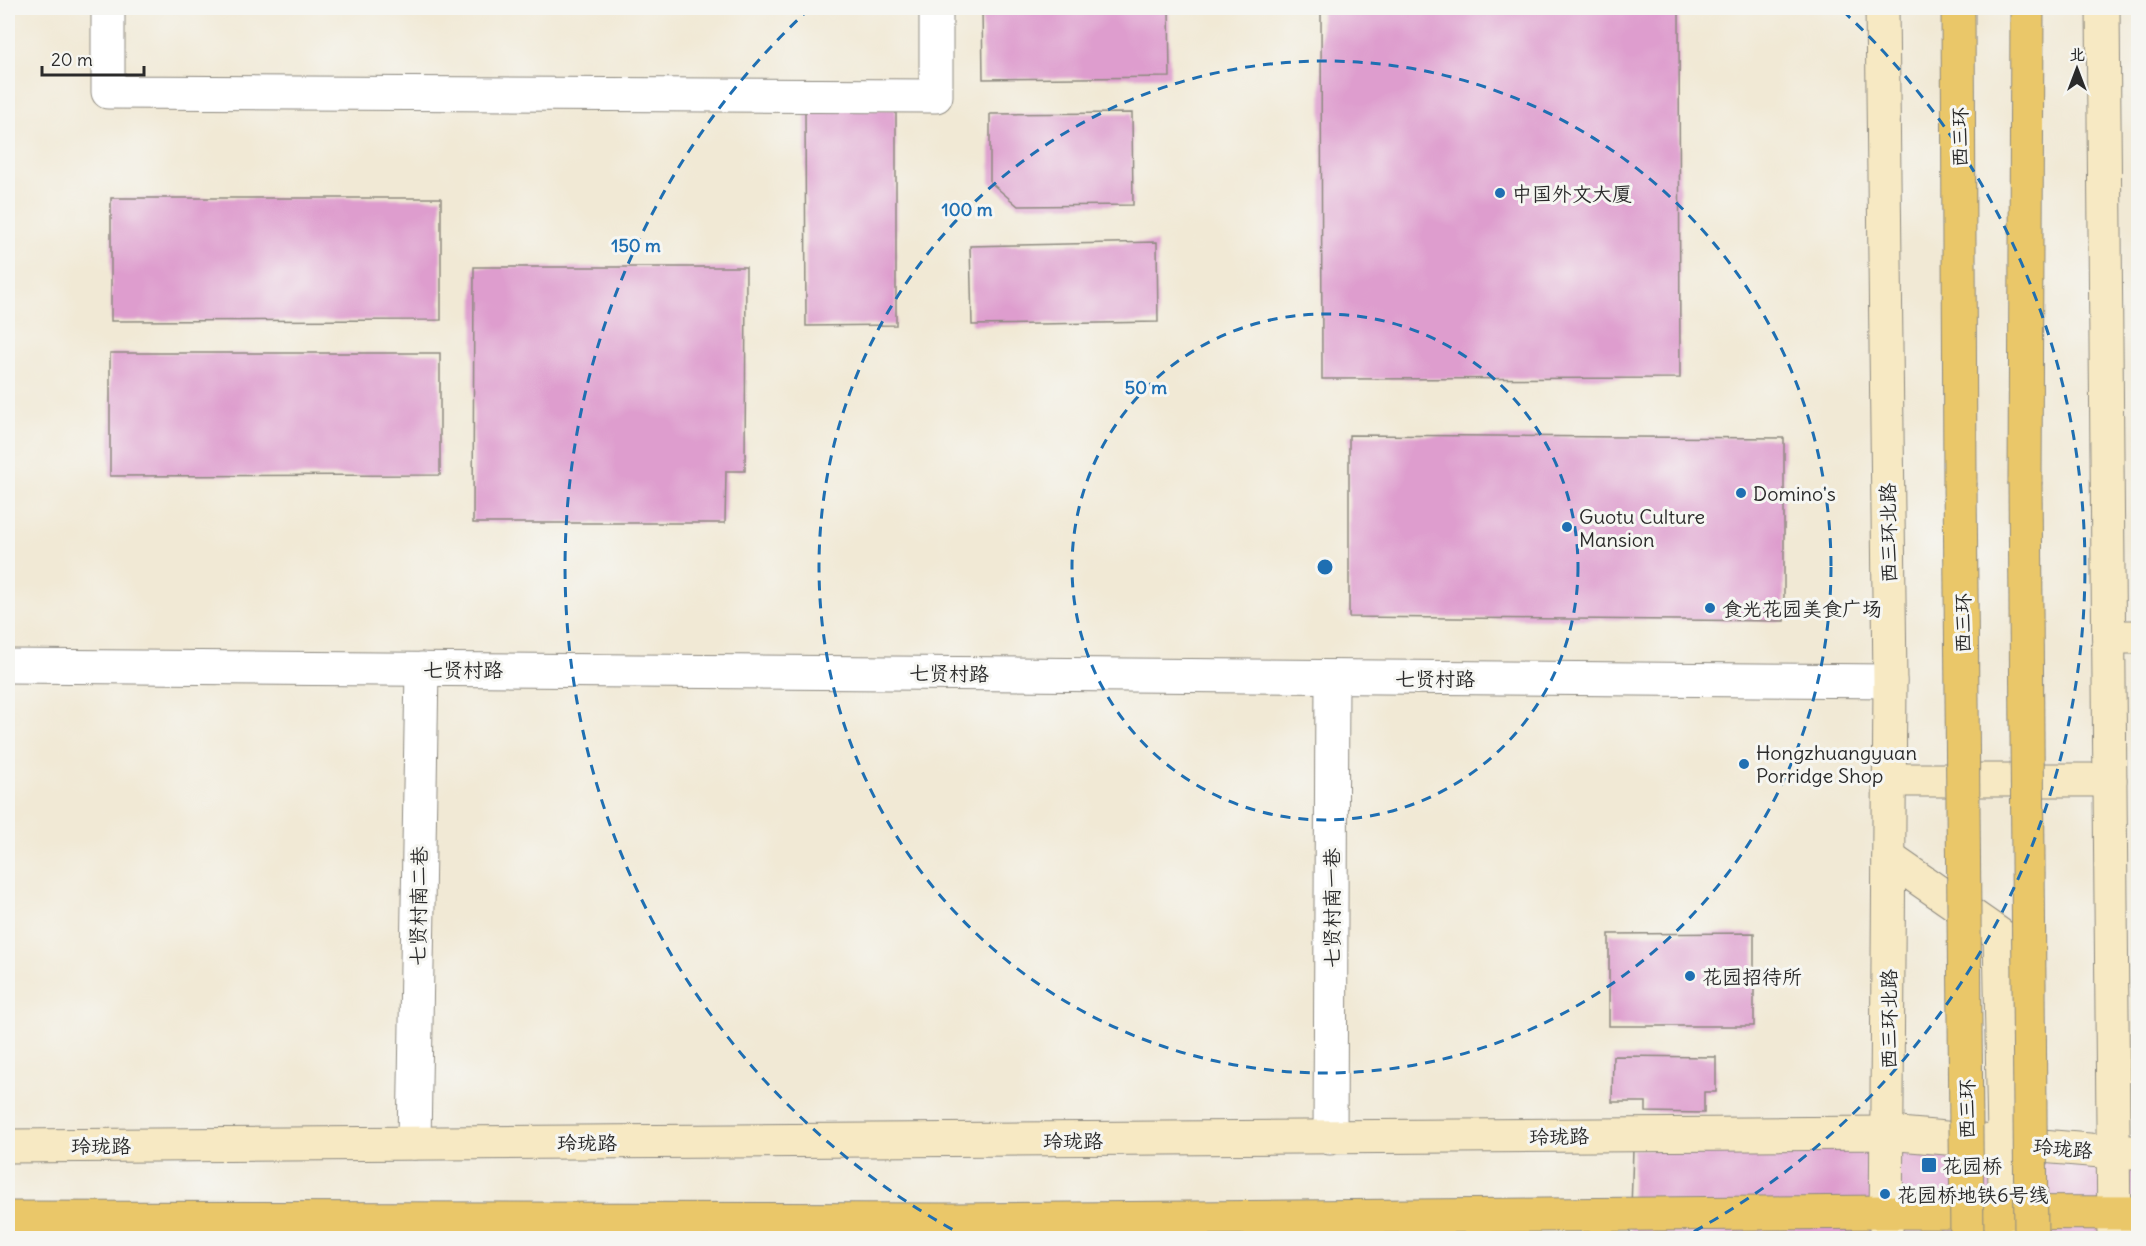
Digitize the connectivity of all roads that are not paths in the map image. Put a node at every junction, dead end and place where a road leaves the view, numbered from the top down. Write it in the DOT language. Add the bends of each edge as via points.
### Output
graph roads {
  1 [pos="108,8"];
  2 [pos="936,8"];
  3 [pos="1882,8"];
  4 [pos="1958,8"];
  5 [pos="2027,8"];
  6 [pos="2103,8"];
  7 [pos="2124,637"];
  8 [pos="8,666"];
  9 [pos="422,669"];
  10 [pos="1332,677"];
  11 [pos="1890,681"];
  12 [pos="1890,780"];
  13 [pos="2110,780"];
  14 [pos="1889,858"];
  15 [pos="1887,1133"];
  16 [pos="1330,1138"];
  17 [pos="414,1143"];
  18 [pos="2004,1143"];
  19 [pos="8,1146"];
  20 [pos="2126,1152"];
  21 [pos="8,1218"];
  22 [pos="2122,1222"];
  23 [pos="1886,1225"];
  24 [pos="2006,1226"];
  25 [pos="1967,1239"];
  26 [pos="2031,1239"];
  1 -- 2 [label="street" via="108,92 936,96"];
  3 -- 11 [label="street, 西三环北路"];
  4 -- 25 [label="main road, 西三环, bridge"];
  5 -- 26 [label="main road, bridge" via="2025,482"];
  6 -- 7 [label="street"];
  7 -- 13 [label="street"];
  8 -- 9 [label="street, 七贤村路"];
  9 -- 10 [label="street, 七贤村路"];
  9 -- 17 [label="street, 七贤村南二巷"];
  10 -- 11 [label="street, 七贤村路"];
  10 -- 16 [label="street, 七贤村南一巷"];
  11 -- 12 [label="street, 西三环北路"];
  12 -- 13 [label="street"];
  12 -- 14 [label="street, 西三环北路"];
  13 -- 20 [label="street"];
  14 -- 15 [label="street, 西三环北路"];
  14 -- 18 [label="street" via="2000,935"];
  15 -- 16 [label="street, 玲珑路"];
  15 -- 18 [label="street, 玲珑路"];
  15 -- 23 [label="street, 西三环北路"];
  16 -- 17 [label="street, 玲珑路"];
  17 -- 19 [label="street, 玲珑路"];
  18 -- 20 [label="street, 玲珑路"];
  18 -- 24 [label="street"];
  20 -- 22 [label="street"];
  21 -- 23 [label="main road"];
  22 -- 24 [label="main road"];
  23 -- 24 [label="main road"];
}
